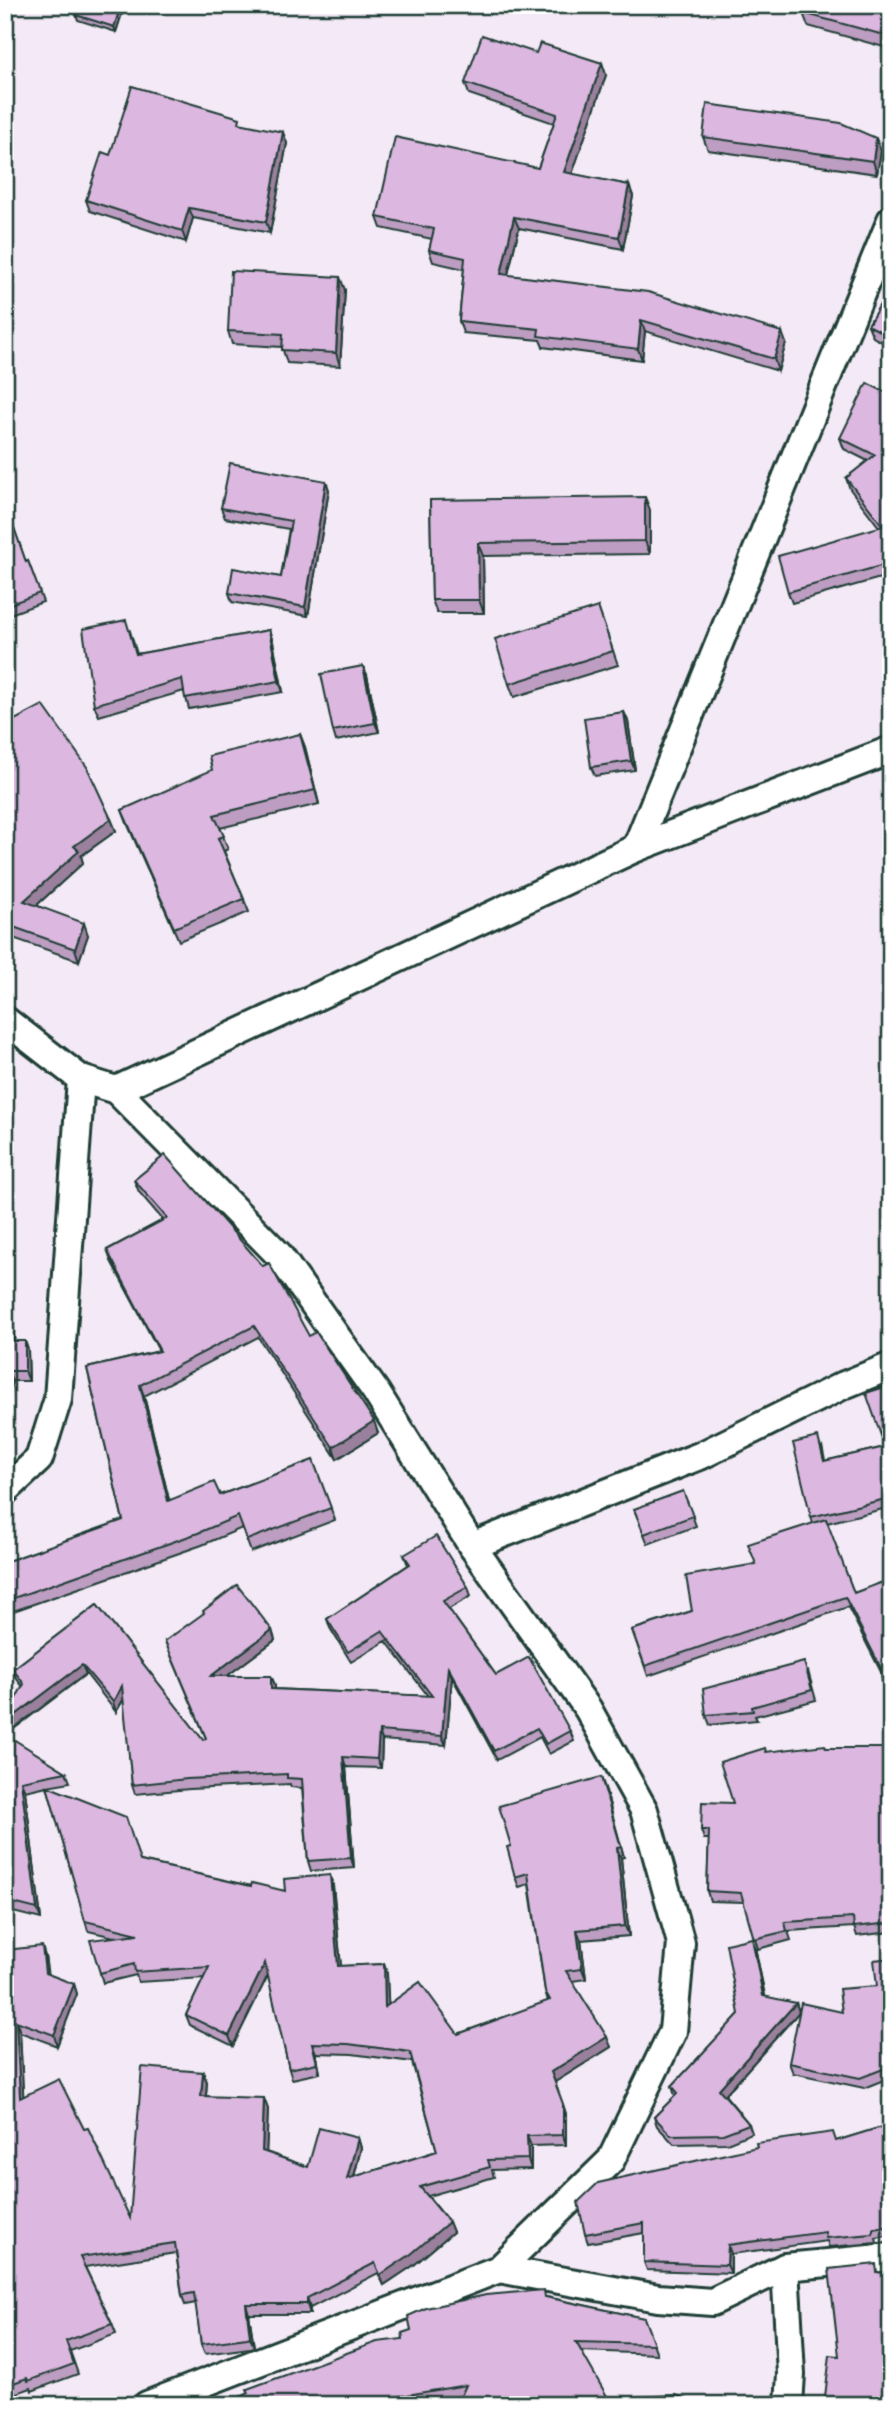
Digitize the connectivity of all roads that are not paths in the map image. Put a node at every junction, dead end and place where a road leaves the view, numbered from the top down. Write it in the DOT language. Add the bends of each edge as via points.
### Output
graph roads {
  1 [pos="891,220"];
  2 [pos="891,750"];
  3 [pos="636,848"];
  4 [pos="5,1020"];
  5 [pos="81,1079"];
  6 [pos="116,1090"];
  7 [pos="891,1366"];
  8 [pos="5,1491"];
  9 [pos="472,1546"];
  10 [pos="891,2257"];
  11 [pos="785,2267"];
  12 [pos="499,2269"];
  13 [pos="148,2405"];
  14 [pos="789,2405"];
  1 -- 3 [label="street"];
  2 -- 3 [label="street"];
  3 -- 6 [label="street"];
  4 -- 5 [label="street"];
  5 -- 6 [label="street"];
  5 -- 8 [label="street" via="58,1399 39,1459"];
  6 -- 9 [label="street" via="278,1254 376,1392"];
  7 -- 9 [label="street" via="702,1455"];
  9 -- 12 [label="street" via="588,1709 644,1810 681,1943 673,2031 611,2160"];
  10 -- 11 [label="street"];
  11 -- 12 [label="street" via="712,2302 658,2298"];
  11 -- 14 [label="street"];
  12 -- 13 [label="street"];
}
